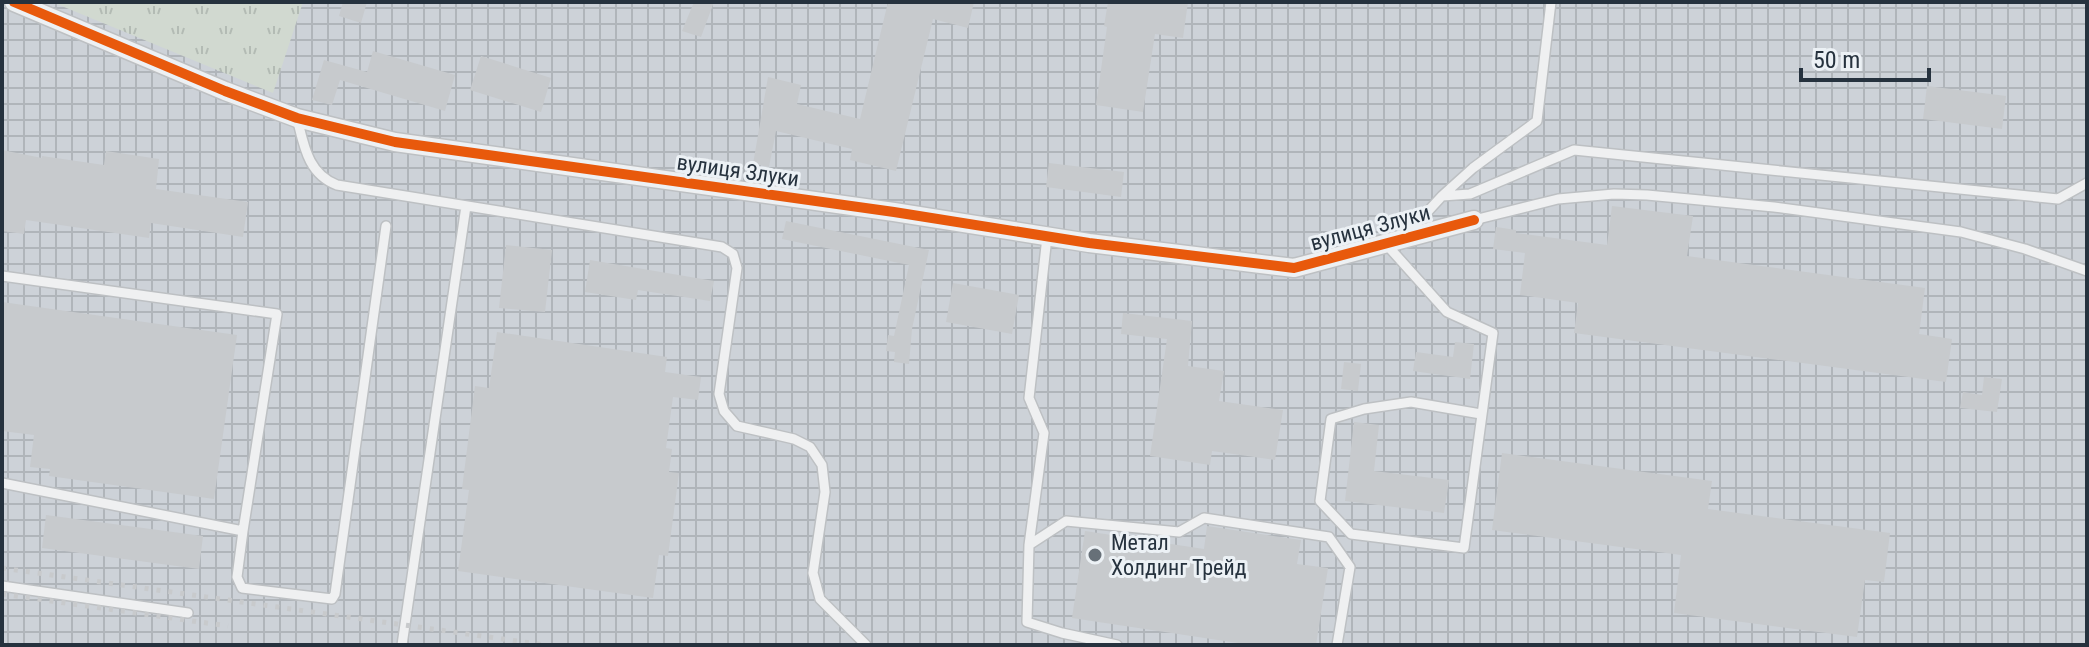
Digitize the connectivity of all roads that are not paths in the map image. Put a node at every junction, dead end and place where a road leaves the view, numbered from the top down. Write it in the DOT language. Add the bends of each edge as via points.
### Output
graph roads {
  1 [pos="14,2"];
  2 [pos="1551,2"];
  3 [pos="297,118"];
  4 [pos="2087,183"];
  5 [pos="1442,196"];
  6 [pos="466,206"];
  7 [pos="1474,220"];
  8 [pos="386,226"];
  9 [pos="1047,237"];
  10 [pos="1395,241"];
  11 [pos="2087,271"];
  12 [pos="2,276"];
  13 [pos="1481,414"];
  14 [pos="2,483"];
  15 [pos="243,531"];
  16 [pos="1029,545"];
  17 [pos="2,586"];
  18 [pos="188,613"];
  19 [pos="402,645"];
  20 [pos="866,645"];
  21 [pos="1117,645"];
  22 [pos="1337,645"];
  1 -- 3 [label="street, вулиця Злуки"];
  2 -- 5 [label="lane" via="1537,121"];
  3 -- 6 [label="lane" via="305,152 324,180"];
  3 -- 9 [label="street, вулиця Злуки" via="395,142"];
  4 -- 5 [label="lane" via="2058,199 1574,150 1470,194"];
  5 -- 10 [label="lane"];
  6 -- 19 [label="lane"];
  6 -- 20 [label="lane" via="722,247 733,254 737,268 719,394 724,411 737,426 810,447 822,465 825,492 813,573 820,599"];
  7 -- 10 [label="street, вулиця Злуки"];
  7 -- 11 [label="lane, вулиця Злуки" via="1558,199 1647,195 1961,232"];
  8 -- 15 [label="lane" via="332,599 242,588 237,577"];
  9 -- 10 [label="street, вулиця Злуки" via="1294,268"];
  9 -- 16 [label="lane" via="1029,398 1044,433"];
  10 -- 13 [label="lane" via="1447,312 1493,333"];
  12 -- 15 [label="lane" via="277,314"];
  13 -- 13 [label="lane" via="1411,402 1331,419 1320,501 1351,534 1464,548"];
  14 -- 15 [label="lane"];
  16 -- 21 [label="lane" via="1027,622"];
  16 -- 22 [label="lane" via="1066,521 1179,532 1204,518 1329,537 1350,567"];
  17 -- 18 [label="lane"];
}
